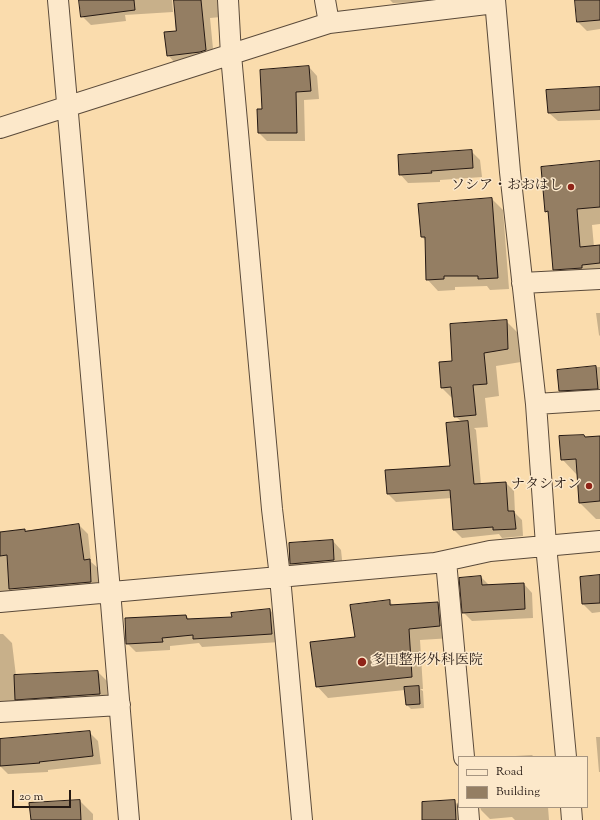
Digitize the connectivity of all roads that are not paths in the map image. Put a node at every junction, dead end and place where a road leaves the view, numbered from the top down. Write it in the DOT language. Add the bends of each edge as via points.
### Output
graph roads {
  1 [pos="58,0"];
  2 [pos="228,0"];
  3 [pos="325,0"];
  4 [pos="495,2"];
  5 [pos="329,23"];
  6 [pos="231,55"];
  7 [pos="67,107"];
  8 [pos="0,128"];
  9 [pos="600,279"];
  10 [pos="522,283"];
  11 [pos="600,400"];
  12 [pos="536,404"];
  13 [pos="600,541"];
  14 [pos="546,546"];
  15 [pos="446,561"];
  16 [pos="280,577"];
  17 [pos="110,591"];
  18 [pos="0,602"];
  19 [pos="120,705"];
  20 [pos="0,712"];
  21 [pos="464,756"];
  22 [pos="566,756"];
  23 [pos="468,808"];
  24 [pos="570,808"];
  25 [pos="129,820"];
  26 [pos="302,820"];
  27 [pos="469,820"];
  28 [pos="572,820"];
  1 -- 7 [label="street"];
  2 -- 6 [label="street"];
  3 -- 5 [label="street"];
  4 -- 5 [label="street"];
  4 -- 10 [label="street"];
  5 -- 6 [label="street"];
  6 -- 7 [label="street"];
  6 -- 16 [label="street"];
  7 -- 8 [label="street"];
  7 -- 17 [label="street"];
  9 -- 10 [label="street"];
  10 -- 12 [label="street"];
  11 -- 12 [label="street"];
  12 -- 14 [label="street"];
  13 -- 14 [label="street"];
  14 -- 15 [label="street" via="490,551"];
  14 -- 22 [label="street"];
  15 -- 16 [label="street"];
  15 -- 21 [label="street"];
  16 -- 17 [label="street"];
  16 -- 26 [label="street"];
  17 -- 18 [label="street"];
  17 -- 19 [label="street"];
  19 -- 20 [label="street"];
  19 -- 25 [label="street"];
  23 -- 27 [label="street"];
  24 -- 28 [label="street"];
}
